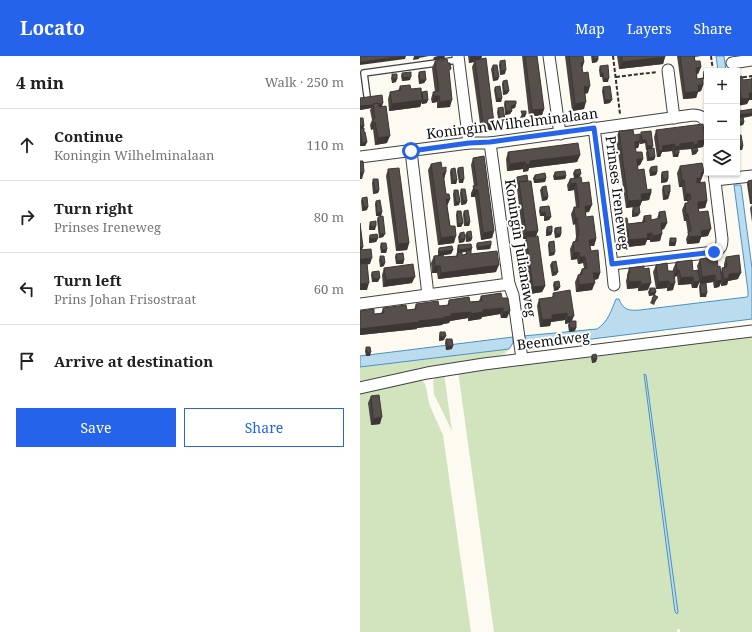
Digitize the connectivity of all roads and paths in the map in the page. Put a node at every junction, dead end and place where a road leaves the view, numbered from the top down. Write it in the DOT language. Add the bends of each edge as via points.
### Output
graph roads {
  1 [pos="549,56"];
  2 [pos="613,56"];
  3 [pos="711,56"];
  4 [pos="458,58"];
  5 [pos="752,60"];
  6 [pos="732,63"];
  7 [pos="713,68"];
  8 [pos="668,70"];
  9 [pos="752,76"];
  10 [pos="615,77"];
  11 [pos="740,78"];
  12 [pos="367,96"];
  13 [pos="674,118"];
  14 [pos="704,120"];
  15 [pos="621,125"];
  16 [pos="594,128"];
  17 [pos="560,134"];
  18 [pos="490,142"];
  19 [pos="469,143"];
  20 [pos="411,151"];
  21 [pos="360,158"];
  22 [pos="752,176"];
  23 [pos="714,177"];
  24 [pos="612,264"];
  25 [pos="509,284"];
  26 [pos="614,284"];
  27 [pos="428,295"];
  28 [pos="360,304"];
  29 [pos="752,331"];
  30 [pos="522,359"];
  31 [pos="360,388"];
  1 -- 17 [label="street"];
  2 -- 10 [label="path"];
  3 -- 7 [label="path"];
  4 -- 12 [label="lane" via="364,73"];
  4 -- 19 [label="street"];
  5 -- 6 [label="street"];
  8 -- 10 [label="path"];
  8 -- 13 [label="street"];
  9 -- 11 [label="path"];
  10 -- 15 [label="path"];
  13 -- 14 [label="street, Koningin Wilhelminalaan" via="699,115"];
  13 -- 15 [label="street, Koningin Wilhelminalaan"];
  15 -- 16 [label="street, Koningin Wilhelminalaan"];
  16 -- 17 [label="street, Koningin Wilhelminalaan"];
  16 -- 24 [label="street, Prinses Ireneweg"];
  17 -- 18 [label="street, Koningin Wilhelminalaan"];
  18 -- 19 [label="street, Koningin Wilhelminalaan"];
  18 -- 25 [label="street, Koningin Julianaweg"];
  19 -- 20 [label="street, Koningin Wilhelminalaan"];
  20 -- 21 [label="street, Koningin Wilhelminalaan"];
  20 -- 27 [label="street"];
  22 -- 23 [label="street"];
  23 -- 24 [label="street" via="722,239 719,250"];
  24 -- 26 [label="street, Prinses Ireneweg"];
  25 -- 27 [label="street"];
  25 -- 30 [label="street, Koningin Julianaweg" via="513,295"];
  27 -- 28 [label="street"];
  29 -- 30 [label="street, Beemdweg"];
  30 -- 31 [label="street, Beemdweg" via="427,373"];
}
